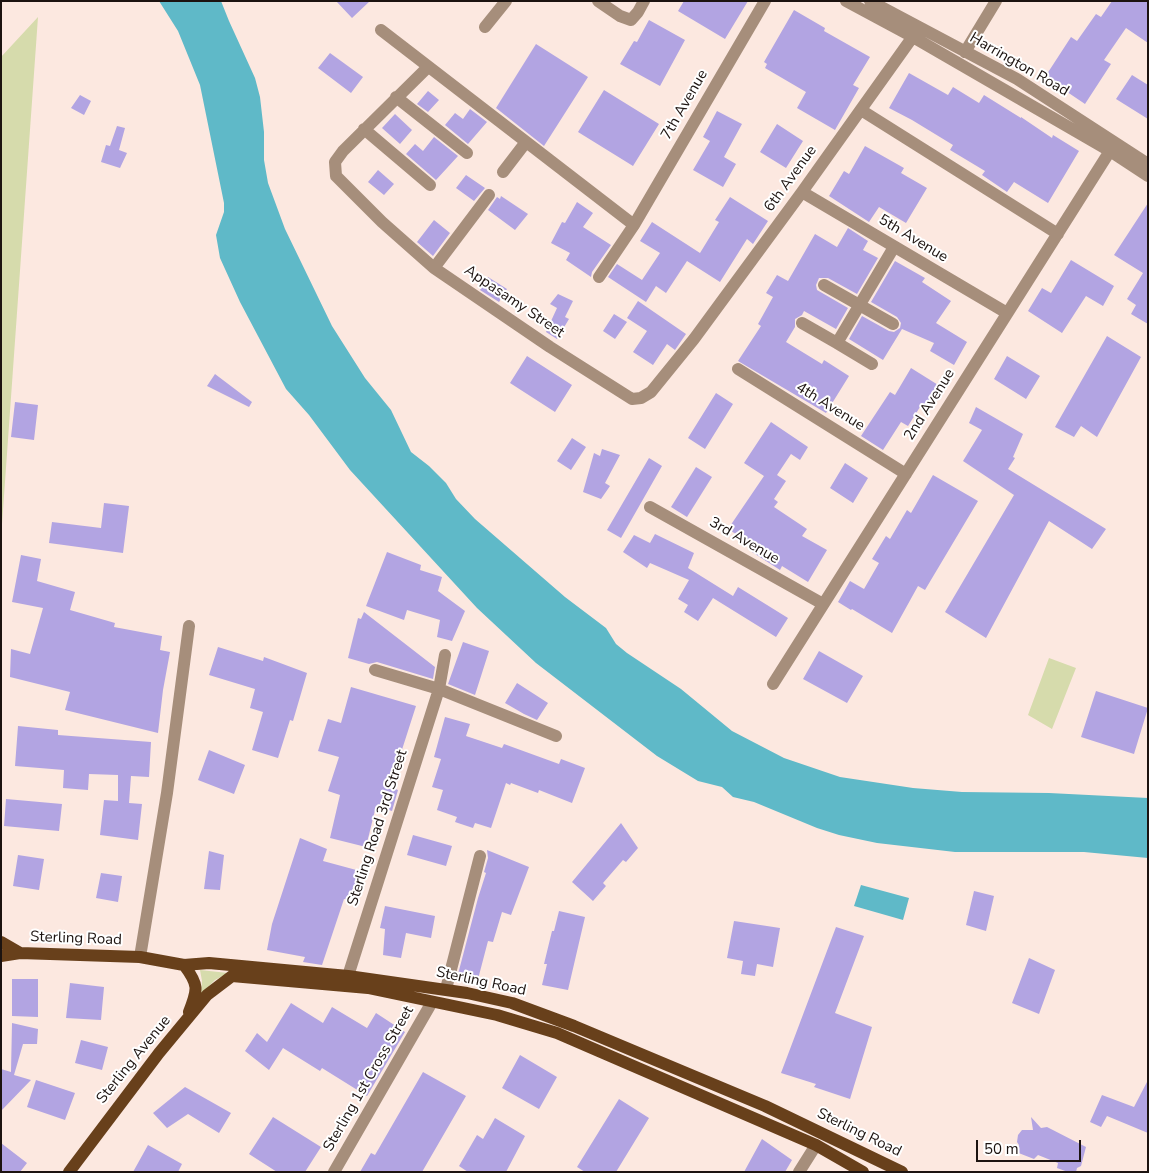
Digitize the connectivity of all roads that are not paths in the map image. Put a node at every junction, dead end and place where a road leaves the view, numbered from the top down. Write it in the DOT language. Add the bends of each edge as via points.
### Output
graph roads {
  1 [pos="506,1"];
  2 [pos="598,1"];
  3 [pos="644,1"];
  4 [pos="765,1"];
  5 [pos="846,1"];
  6 [pos="870,1"];
  7 [pos="996,1"];
  8 [pos="485,28"];
  9 [pos="381,30"];
  10 [pos="916,32"];
  11 [pos="965,52"];
  12 [pos="428,66"];
  13 [pos="396,97"];
  14 [pos="861,110"];
  15 [pos="364,129"];
  16 [pos="526,142"];
  17 [pos="1113,147"];
  18 [pos="466,153"];
  19 [pos="1148,164"];
  20 [pos="503,172"];
  21 [pos="1148,176"];
  22 [pos="430,185"];
  23 [pos="802,192"];
  24 [pos="489,195"];
  25 [pos="634,224"];
  26 [pos="1058,234"];
  27 [pos="894,246"];
  28 [pos="434,268"];
  29 [pos="599,277"];
  30 [pos="824,285"];
  31 [pos="859,305"];
  32 [pos="1007,313"];
  33 [pos="802,323"];
  34 [pos="893,324"];
  35 [pos="694,339"];
  36 [pos="837,343"];
  37 [pos="872,364"];
  38 [pos="738,369"];
  39 [pos="906,474"];
  40 [pos="650,507"];
  41 [pos="823,604"];
  42 [pos="189,626"];
  43 [pos="445,655"];
  44 [pos="375,670"];
  45 [pos="773,684"];
  46 [pos="439,689"];
  47 [pos="556,736"];
  48 [pos="480,856"];
  49 [pos="1,942"];
  50 [pos="20,953"];
  51 [pos="1,956"];
  52 [pos="140,957"];
  53 [pos="184,965"];
  54 [pos="232,976"];
  55 [pos="348,976"];
  56 [pos="446,989"];
  57 [pos="432,1002"];
  58 [pos="184,1024"];
  59 [pos="816,1145"];
  60 [pos="69,1172"];
  61 [pos="334,1172"];
  62 [pos="799,1172"];
  63 [pos="862,1172"];
  64 [pos="902,1172"];
  1 -- 8 [label="street"];
  2 -- 3 [label="street" via="631,20"];
  4 -- 25 [label="street, 7th Avenue"];
  5 -- 10 [label="street"];
  6 -- 10 [label="street, Harrington Road"];
  7 -- 11 [label="street"];
  9 -- 12 [label="street"];
  10 -- 11 [label="street, Harrington Road"];
  10 -- 14 [label="street, 6th Avenue"];
  10 -- 17 [label="street"];
  11 -- 17 [label="street, Harrington Road" via="1017,79"];
  12 -- 13 [label="street"];
  12 -- 16 [label="street"];
  13 -- 15 [label="street"];
  13 -- 18 [label="street"];
  14 -- 23 [label="street, 6th Avenue"];
  14 -- 26 [label="street"];
  15 -- 22 [label="street"];
  15 -- 28 [label="street, Appasamy Street" via="335,162 336,176"];
  16 -- 20 [label="street"];
  16 -- 25 [label="street"];
  17 -- 19 [label="street, Harrington Road"];
  17 -- 21 [label="street"];
  17 -- 26 [label="street, 2nd Avenue"];
  23 -- 27 [label="street, 5th Avenue"];
  23 -- 35 [label="street, 6th Avenue"];
  24 -- 28 [label="street"];
  25 -- 29 [label="street, 7th Avenue"];
  26 -- 32 [label="street, 2nd Avenue"];
  27 -- 31 [label="street"];
  27 -- 32 [label="street, 5th Avenue"];
  28 -- 35 [label="street, Appasamy Street" via="632,399 652,392"];
  30 -- 31 [label="street"];
  31 -- 34 [label="street"];
  31 -- 36 [label="street"];
  32 -- 39 [label="street, 2nd Avenue"];
  33 -- 36 [label="street"];
  36 -- 37 [label="street"];
  38 -- 39 [label="street, 4th Avenue"];
  39 -- 41 [label="street, 2nd Avenue"];
  40 -- 41 [label="street, 3rd Avenue"];
  41 -- 45 [label="street, 2nd Avenue"];
  42 -- 52 [label="street" via="167,793"];
  43 -- 46 [label="street, Sterling Road 3rd Street"];
  44 -- 46 [label="street"];
  46 -- 47 [label="street"];
  46 -- 55 [label="street, Sterling Road 3rd Street"];
  48 -- 56 [label="street"];
  49 -- 50 [label="main road"];
  50 -- 51 [label="main road, Sterling Road"];
  50 -- 52 [label="main road, Sterling Road"];
  52 -- 53 [label="main road, Sterling Road"];
  53 -- 55 [label="main road, Sterling Road" via="209,963"];
  53 -- 58 [label="main road" via="194,978 196,992"];
  54 -- 57 [label="main road, Sterling Road" via="368,988"];
  54 -- 58 [label="main road, Sterling Avenue" via="207,996"];
  55 -- 56 [label="main road, Sterling Road"];
  56 -- 64 [label="main road, Sterling Road" via="512,1003 574,1026 765,1106"];
  57 -- 59 [label="main road, Sterling Road" via="497,1015 557,1033"];
  57 -- 61 [label="street, Sterling 1st Cross Street"];
  58 -- 60 [label="main road, Sterling Avenue"];
  59 -- 62 [label="street"];
  59 -- 63 [label="main road, Sterling Road"];
}
